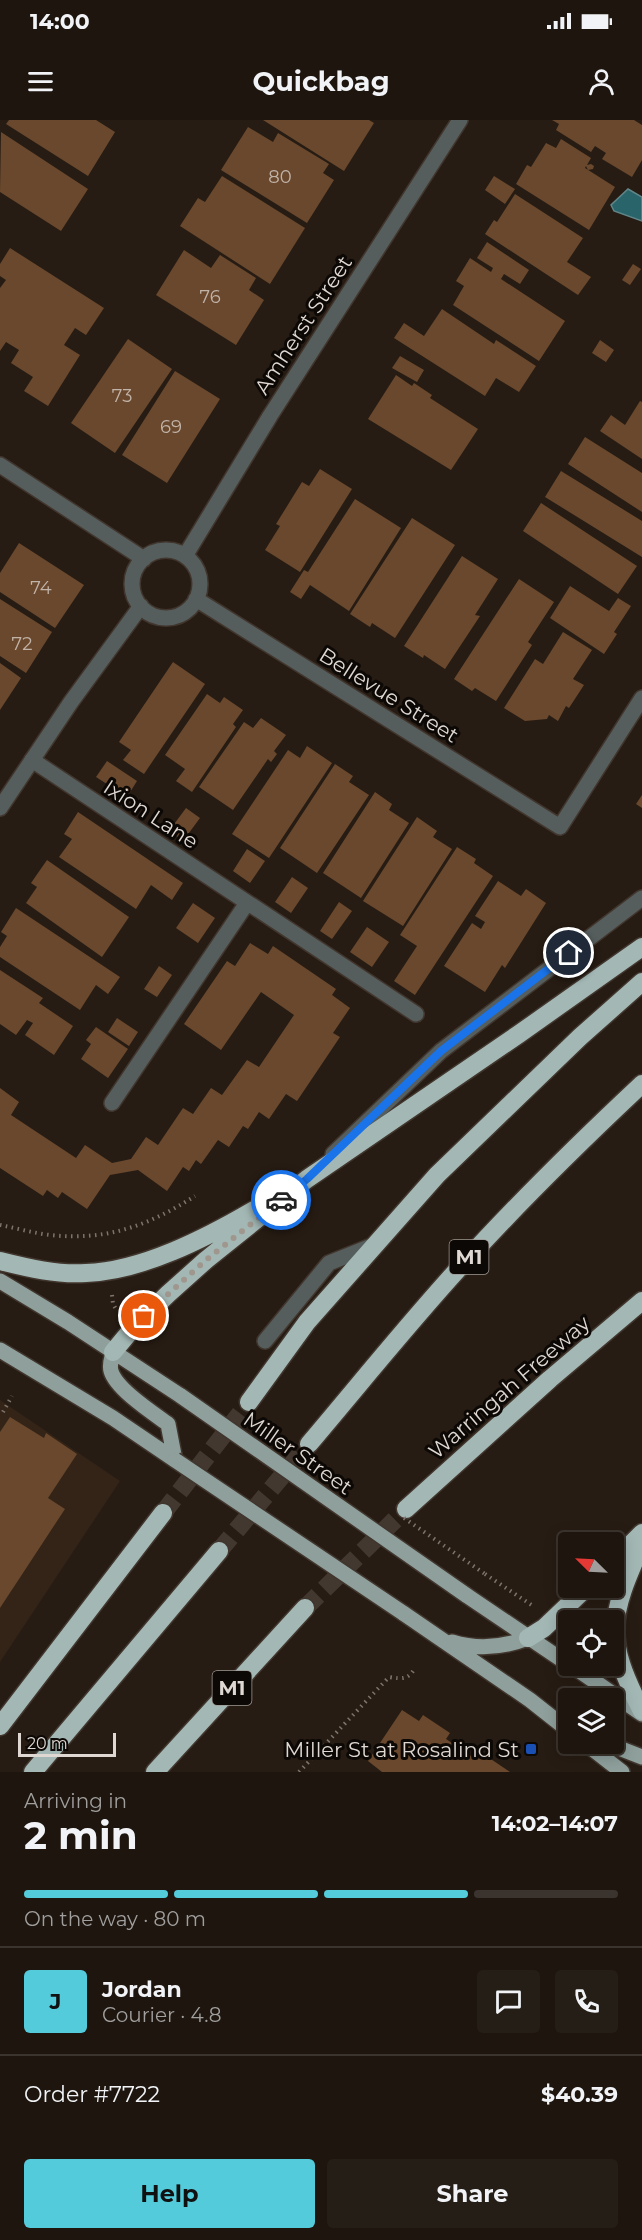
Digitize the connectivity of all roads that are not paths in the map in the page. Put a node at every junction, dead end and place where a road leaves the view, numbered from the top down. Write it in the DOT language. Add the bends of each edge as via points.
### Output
graph roads {
  1 [pos="460,120"];
  2 [pos="0,465"];
  3 [pos="185,556"];
  4 [pos="144,559"];
  5 [pos="196,599"];
  6 [pos="141,606"];
  7 [pos="642,698"];
  8 [pos="32,760"];
  9 [pos="0,808"];
  10 [pos="642,898"];
  11 [pos="247,903"];
  12 [pos="642,947"];
  13 [pos="642,982"];
  14 [pos="416,1014"];
  15 [pos="642,1084"];
  16 [pos="112,1103"];
  17 [pos="307,1179"];
  18 [pos="375,1244"];
  19 [pos="0,1261"];
  20 [pos="0,1281"];
  21 [pos="642,1301"];
  22 [pos="265,1341"];
  23 [pos="0,1350"];
  24 [pos="113,1352"];
  25 [pos="249,1402"];
  26 [pos="309,1444"];
  27 [pos="175,1460"];
  28 [pos="406,1509"];
  29 [pos="163,1513"];
  30 [pos="642,1533"];
  31 [pos="642,1544"];
  32 [pos="219,1551"];
  33 [pos="624,1551"];
  34 [pos="576,1598"];
  35 [pos="305,1608"];
  36 [pos="438,1636"];
  37 [pos="528,1638"];
  38 [pos="558,1657"];
  39 [pos="587,1676"];
  40 [pos="642,1713"];
  41 [pos="558,1722"];
  42 [pos="0,1726"];
  43 [pos="624,1750"];
  44 [pos="599,1754"];
  45 [pos="642,1757"];
  46 [pos="33,1772"];
  47 [pos="155,1772"];
  48 [pos="622,1772"];
  1 -- 3 [label="street, Amherst Street"];
  2 -- 4 [label="street"];
  3 -- 4 [label="street" via="164,551"];
  3 -- 5 [label="street" via="198,573 200,589"];
  4 -- 6 [label="street" via="133,579"];
  5 -- 6 [label="street" via="184,613 174,617 156,616"];
  5 -- 7 [label="street, Bellevue Street" via="560,827"];
  6 -- 8 [label="street"];
  8 -- 9 [label="street"];
  8 -- 11 [label="street, Ixion Lane"];
  10 -- 17 [label="street" via="441,1051"];
  11 -- 14 [label="street, Ixion Lane"];
  11 -- 16 [label="street"];
  12 -- 17 [label="highway"];
  13 -- 18 [label="highway" via="437,1174"];
  15 -- 26 [label="highway, M1" via="555,1166 473,1253"];
  17 -- 19 [label="highway" via="185,1246 109,1271 70,1274"];
  17 -- 24 [label="highway" via="206,1260"];
  18 -- 22 [label="street" via="329,1263"];
  18 -- 25 [label="highway" via="307,1322"];
  20 -- 24 [label="main road, Miller Street"];
  21 -- 28 [label="highway, Warringah Freeway" via="550,1378"];
  23 -- 27 [label="main road"];
  24 -- 27 [label="main road" via="111,1372 118,1383 168,1424"];
  24 -- 37 [label="main road, Miller Street, bridge"];
  27 -- 36 [label="main road, bridge"];
  29 -- 42 [label="highway"];
  30 -- 33 [label="highway"];
  31 -- 40 [label="highway" via="614,1621 620,1662"];
  32 -- 46 [label="highway"];
  34 -- 37 [label="highway"];
  35 -- 47 [label="highway, M1"];
  36 -- 37 [label="main road" via="482,1647 513,1644"];
  36 -- 41 [label="main road"];
  37 -- 38 [label="main road, Miller Street"];
  39 -- 40 [label="main road, Miller Street"];
  43 -- 45 [label="main road"];
  44 -- 48 [label="main road"];
}
